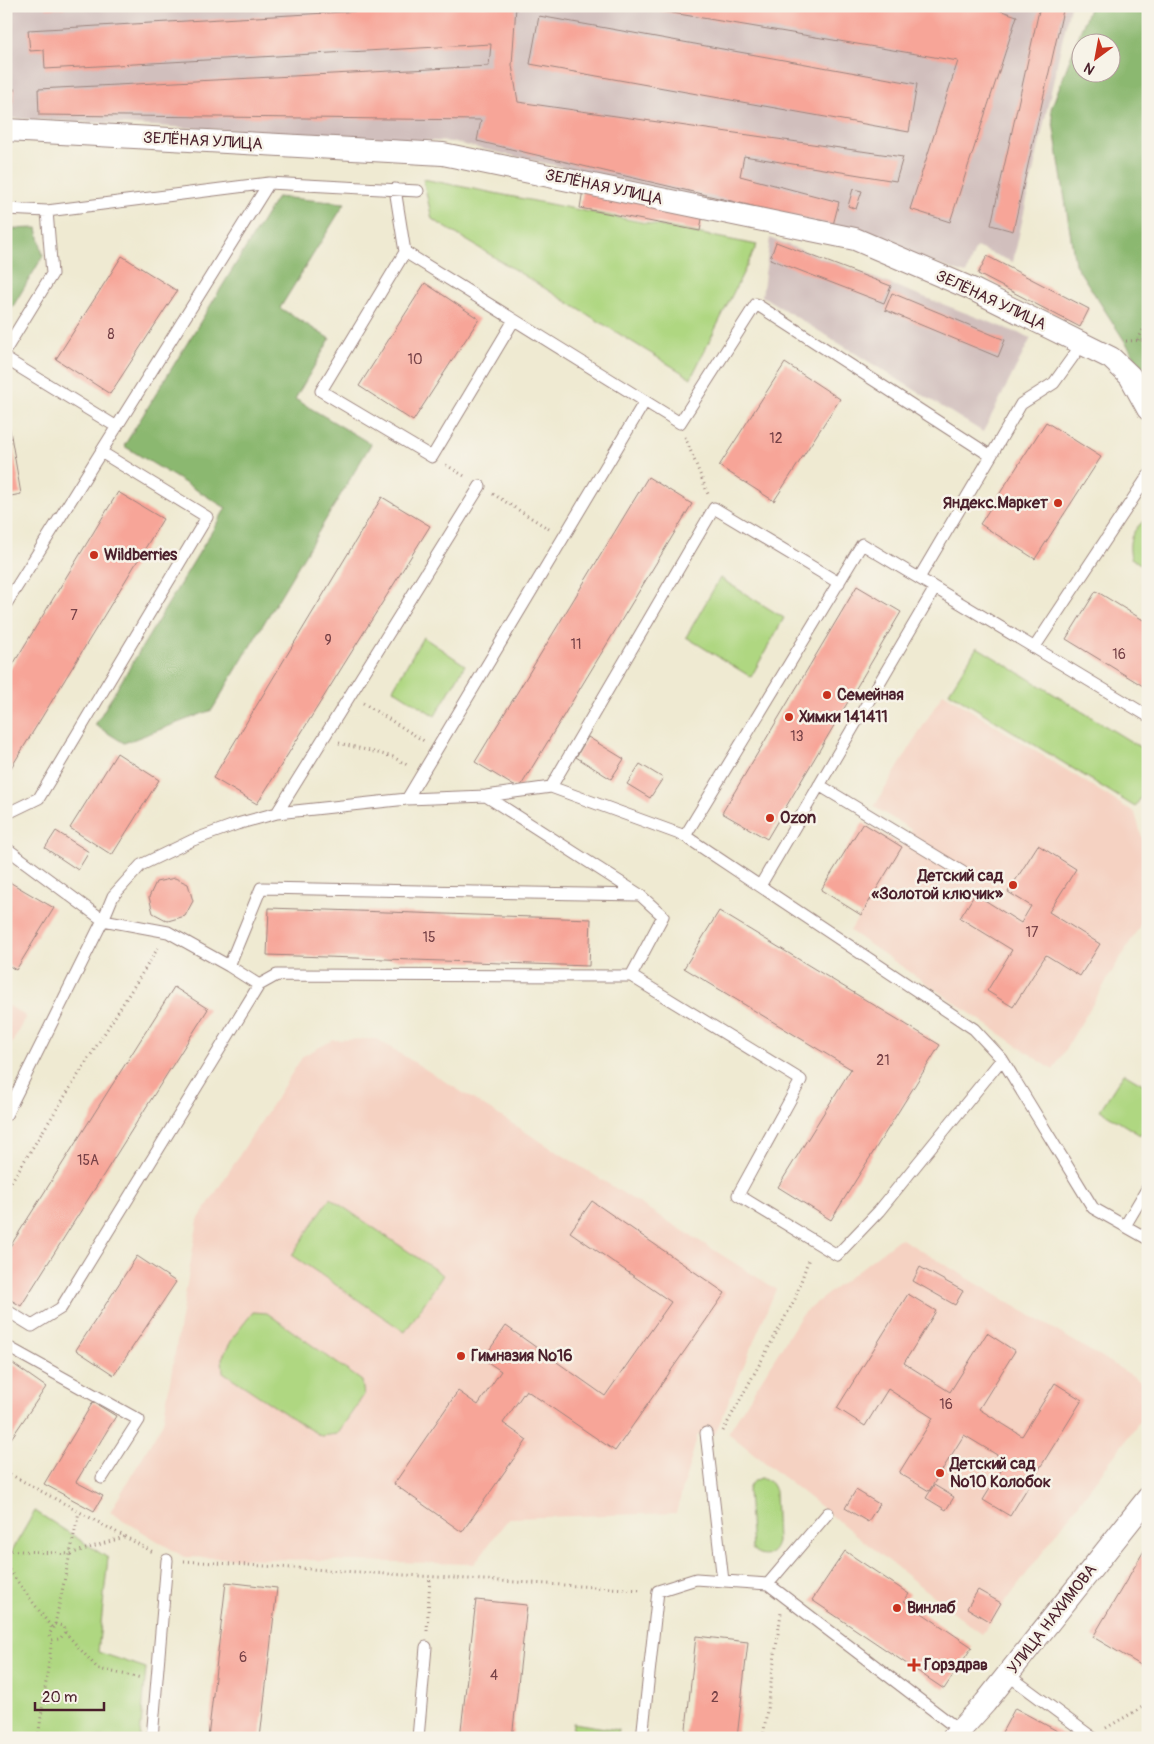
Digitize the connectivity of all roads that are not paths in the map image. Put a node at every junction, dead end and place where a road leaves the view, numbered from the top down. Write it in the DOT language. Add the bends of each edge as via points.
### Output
graph roads {
  1 [pos="6,130"];
  2 [pos="269,183"];
  3 [pos="395,189"];
  4 [pos="418,190"];
  5 [pos="6,209"];
  6 [pos="47,211"];
  7 [pos="405,252"];
  8 [pos="514,320"];
  9 [pos="1082,344"];
  10 [pos="6,349"];
  11 [pos="6,359"];
  12 [pos="645,402"];
  13 [pos="1148,409"];
  14 [pos="117,427"];
  15 [pos="101,452"];
  16 [pos="991,456"];
  17 [pos="1148,476"];
  18 [pos="480,486"];
  19 [pos="919,578"];
  20 [pos="839,583"];
  21 [pos="935,588"];
  22 [pos="6,604"];
  23 [pos="1034,648"];
  24 [pos="1148,716"];
  25 [pos="819,785"];
  26 [pos="551,787"];
  27 [pos="486,796"];
  28 [pos="407,799"];
  29 [pos="277,813"];
  30 [pos="6,814"];
  31 [pos="685,836"];
  32 [pos="6,848"];
  33 [pos="969,876"];
  34 [pos="760,886"];
  35 [pos="640,895"];
  36 [pos="103,920"];
  37 [pos="229,966"];
  38 [pos="631,976"];
  39 [pos="259,985"];
  40 [pos="1002,1059"];
  41 [pos="6,1115"];
  42 [pos="1148,1187"];
  43 [pos="1124,1226"];
  44 [pos="1148,1239"];
  45 [pos="6,1310"];
  46 [pos="6,1346"];
  47 [pos="707,1439"];
  48 [pos="102,1478"];
  49 [pos="1148,1498"];
  50 [pos="828,1513"];
  51 [pos="167,1560"];
  52 [pos="723,1581"];
  53 [pos="768,1584"];
  54 [pos="426,1647"];
  55 [pos="1008,1675"];
  56 [pos="956,1734"];
  57 [pos="1092,1737"];
  58 [pos="152,1738"];
  59 [pos="418,1738"];
  60 [pos="642,1738"];
  1 -- 9 [label="street, ЗЕЛЁНАЯ УЛИЦА" via="443,154 856,239 972,289"];
  2 -- 3 [label="lane"];
  2 -- 6 [label="lane"];
  2 -- 14 [label="lane"];
  3 -- 4 [label="lane"];
  3 -- 7 [label="lane"];
  5 -- 6 [label="lane"];
  6 -- 10 [label="lane" via="52,274"];
  7 -- 8 [label="lane"];
  7 -- 8 [label="lane" via="322,391 432,457"];
  8 -- 12 [label="lane"];
  9 -- 13 [label="street, ЗЕЛЁНАЯ УЛИЦА" via="1110,358 1130,376"];
  9 -- 16 [label="lane" via="1054,383 1021,404"];
  11 -- 14 [label="lane"];
  12 -- 16 [label="lane" via="680,423 756,304"];
  12 -- 28 [label="lane"];
  14 -- 15 [label="lane"];
  15 -- 22 [label="lane"];
  15 -- 30 [label="lane" via="207,517 39,798"];
  16 -- 19 [label="lane"];
  17 -- 23 [label="lane"];
  18 -- 29 [label="lane"];
  19 -- 20 [label="lane" via="862,544"];
  19 -- 21 [label="lane"];
  20 -- 26 [label="lane" via="714,508"];
  20 -- 31 [label="lane"];
  21 -- 23 [label="lane"];
  21 -- 25 [label="lane"];
  23 -- 24 [label="lane"];
  25 -- 33 [label="lane"];
  25 -- 34 [label="lane"];
  26 -- 27 [label="lane"];
  26 -- 31 [label="lane"];
  27 -- 28 [label="lane"];
  27 -- 35 [label="lane"];
  28 -- 29 [label="lane"];
  29 -- 36 [label="lane" via="193,840 141,865 113,896"];
  31 -- 34 [label="lane"];
  32 -- 36 [label="lane"];
  34 -- 40 [label="lane" via="974,1029"];
  35 -- 37 [label="lane" via="261,888"];
  35 -- 38 [label="lane" via="663,916"];
  36 -- 37 [label="lane" via="168,932"];
  36 -- 41 [label="lane"];
  37 -- 39 [label="lane"];
  38 -- 39 [label="lane" via="276,975"];
  38 -- 40 [label="lane" via="801,1080 738,1195 837,1255 879,1211"];
  39 -- 45 [label="lane" via="60,1308 32,1326"];
  40 -- 43 [label="lane" via="1093,1208"];
  42 -- 43 [label="lane"];
  43 -- 44 [label="lane"];
  46 -- 48 [label="lane" via="139,1420"];
  47 -- 52 [label="lane"];
  49 -- 55 [label="street, УЛИЦА НАХИМОВА"];
  50 -- 53 [label="lane"];
  51 -- 58 [label="lane"];
  52 -- 53 [label="lane"];
  52 -- 60 [label="lane" via="696,1579 658,1591"];
  53 -- 56 [label="lane"];
  54 -- 59 [label="lane"];
  55 -- 56 [label="street, УЛИЦА НАХИМОВА"];
  55 -- 57 [label="lane"];
}
